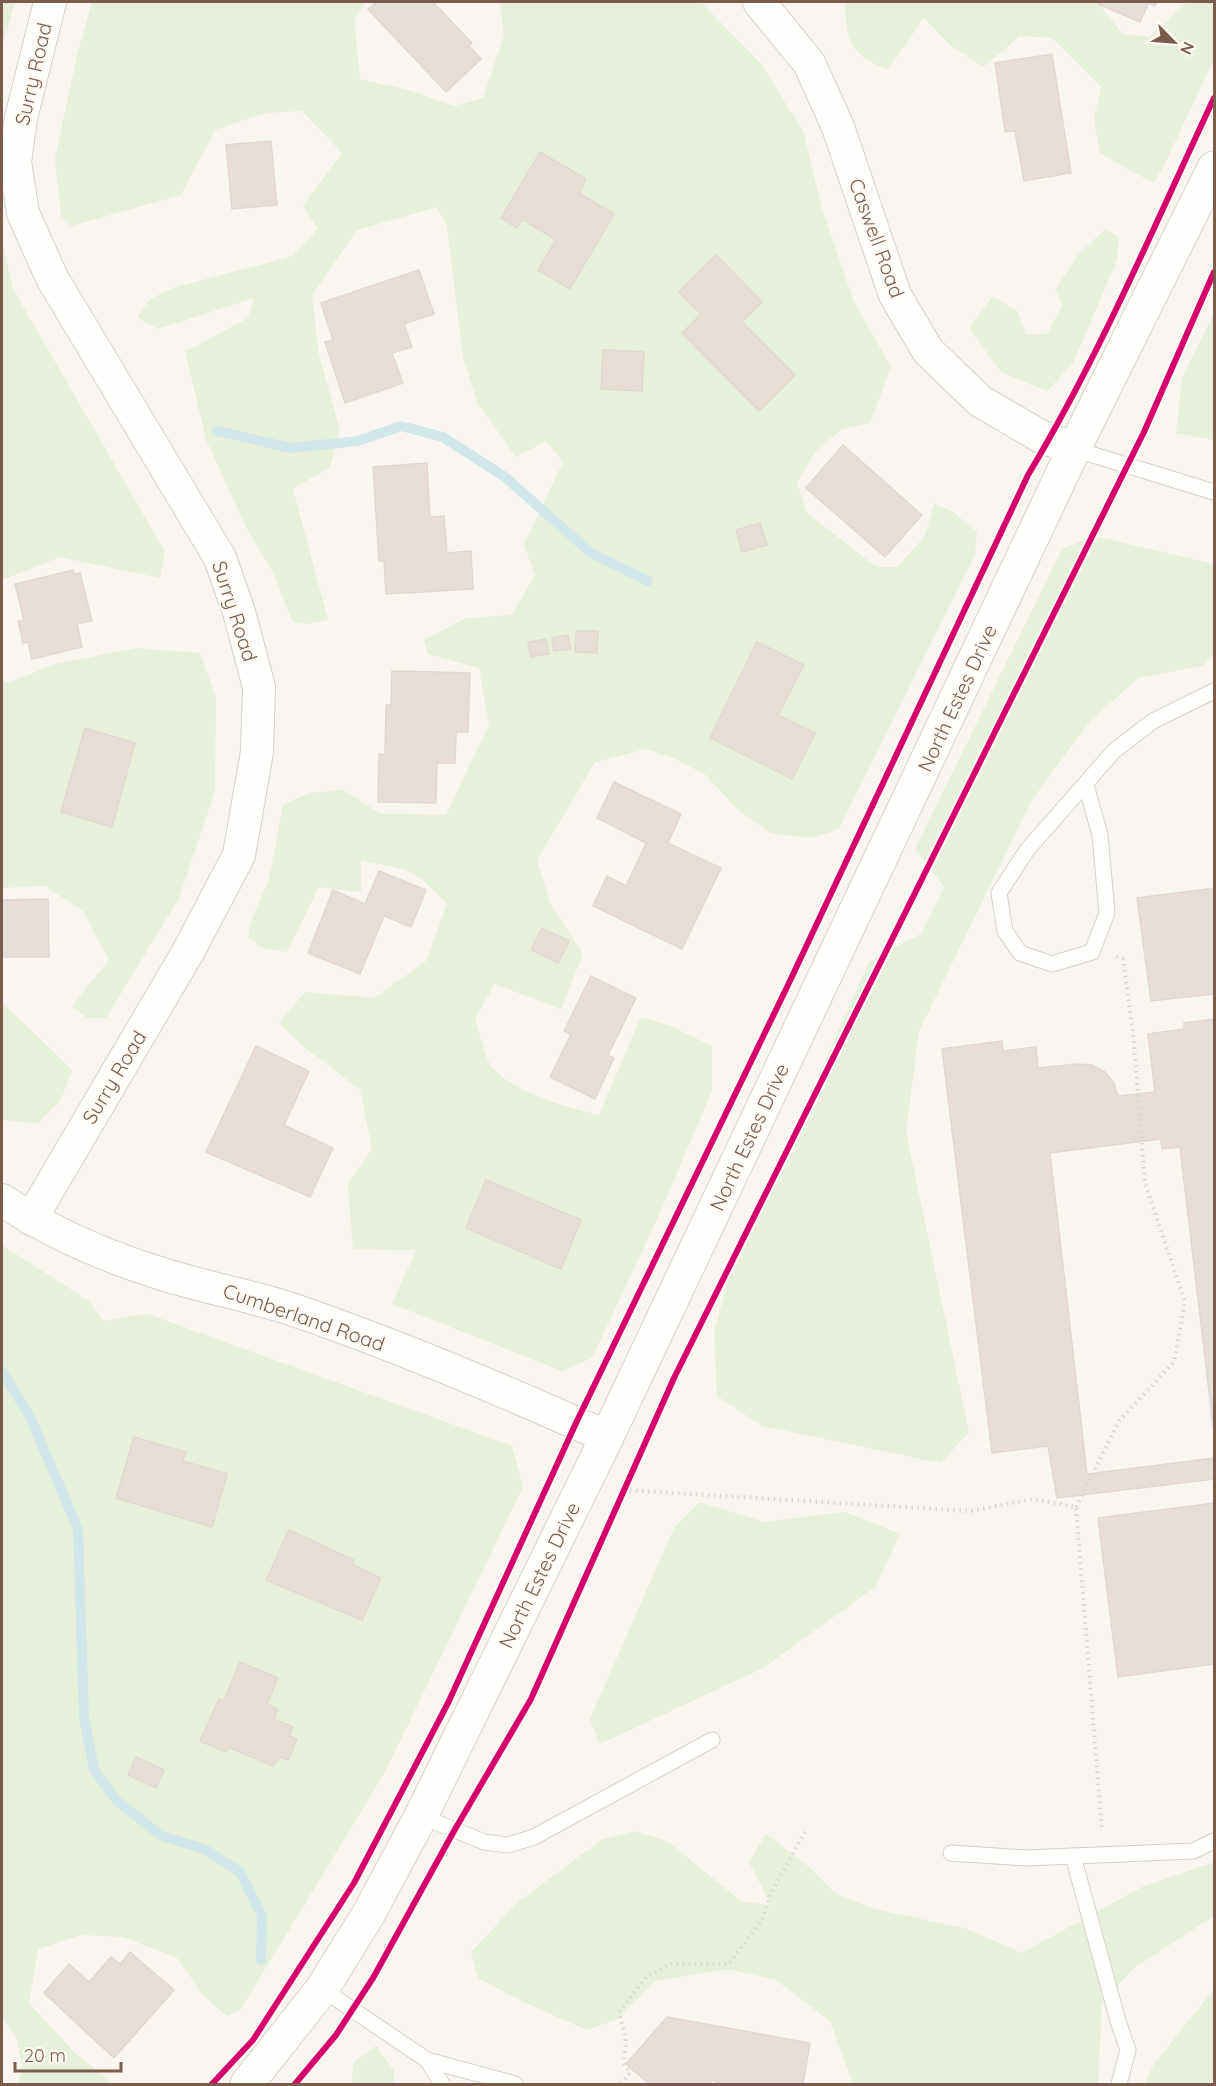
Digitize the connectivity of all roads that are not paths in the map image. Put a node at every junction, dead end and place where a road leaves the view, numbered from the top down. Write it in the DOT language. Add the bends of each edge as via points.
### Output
graph roads {
  1 [pos="50,2"];
  2 [pos="759,2"];
  3 [pos="1215,168"];
  4 [pos="1074,449"];
  5 [pos="1215,492"];
  6 [pos="1215,691"];
  7 [pos="1086,785"];
  8 [pos="2,1200"];
  9 [pos="31,1219"];
  10 [pos="607,1437"];
  11 [pos="711,1740"];
  12 [pos="421,1815"];
  13 [pos="1215,1841"];
  14 [pos="951,1853"];
  15 [pos="1072,1856"];
  16 [pos="322,1989"];
  17 [pos="427,2060"];
  18 [pos="247,2085"];
  19 [pos="442,2085"];
  20 [pos="515,2085"];
  21 [pos="1119,2085"];
  1 -- 9 [label="street, Surry Road" via="21,118 15,162 23,213 52,278 220,558 259,687 257,752 239,855 188,952"];
  2 -- 4 [label="street, Caswell Road" via="808,63 838,128 895,295 928,351 980,401 1040,436"];
  3 -- 4 [label="main road, North Estes Drive"];
  4 -- 5 [label="lane"];
  4 -- 10 [label="main road, North Estes Drive"];
  6 -- 7 [label="lane" via="1153,721 1114,752"];
  7 -- 7 [label="lane" via="1027,850 999,893 1005,931 1020,953 1052,964 1092,952 1107,913 1100,835"];
  8 -- 9 [label="street, Cumberland Road"];
  9 -- 10 [label="street, Cumberland Road" via="154,1272 288,1309 436,1364"];
  10 -- 12 [label="main road, North Estes Drive"];
  11 -- 12 [label="lane" via="534,1837 508,1845 484,1842"];
  12 -- 16 [label="main road, North Estes Drive" via="368,1915"];
  13 -- 15 [label="lane" via="1193,1851"];
  14 -- 15 [label="lane" via="1027,1858"];
  15 -- 21 [label="lane" via="1128,2050"];
  16 -- 17 [label="lane"];
  16 -- 18 [label="main road, North Estes Drive"];
  17 -- 19 [label="lane"];
  17 -- 20 [label="lane"];
}
